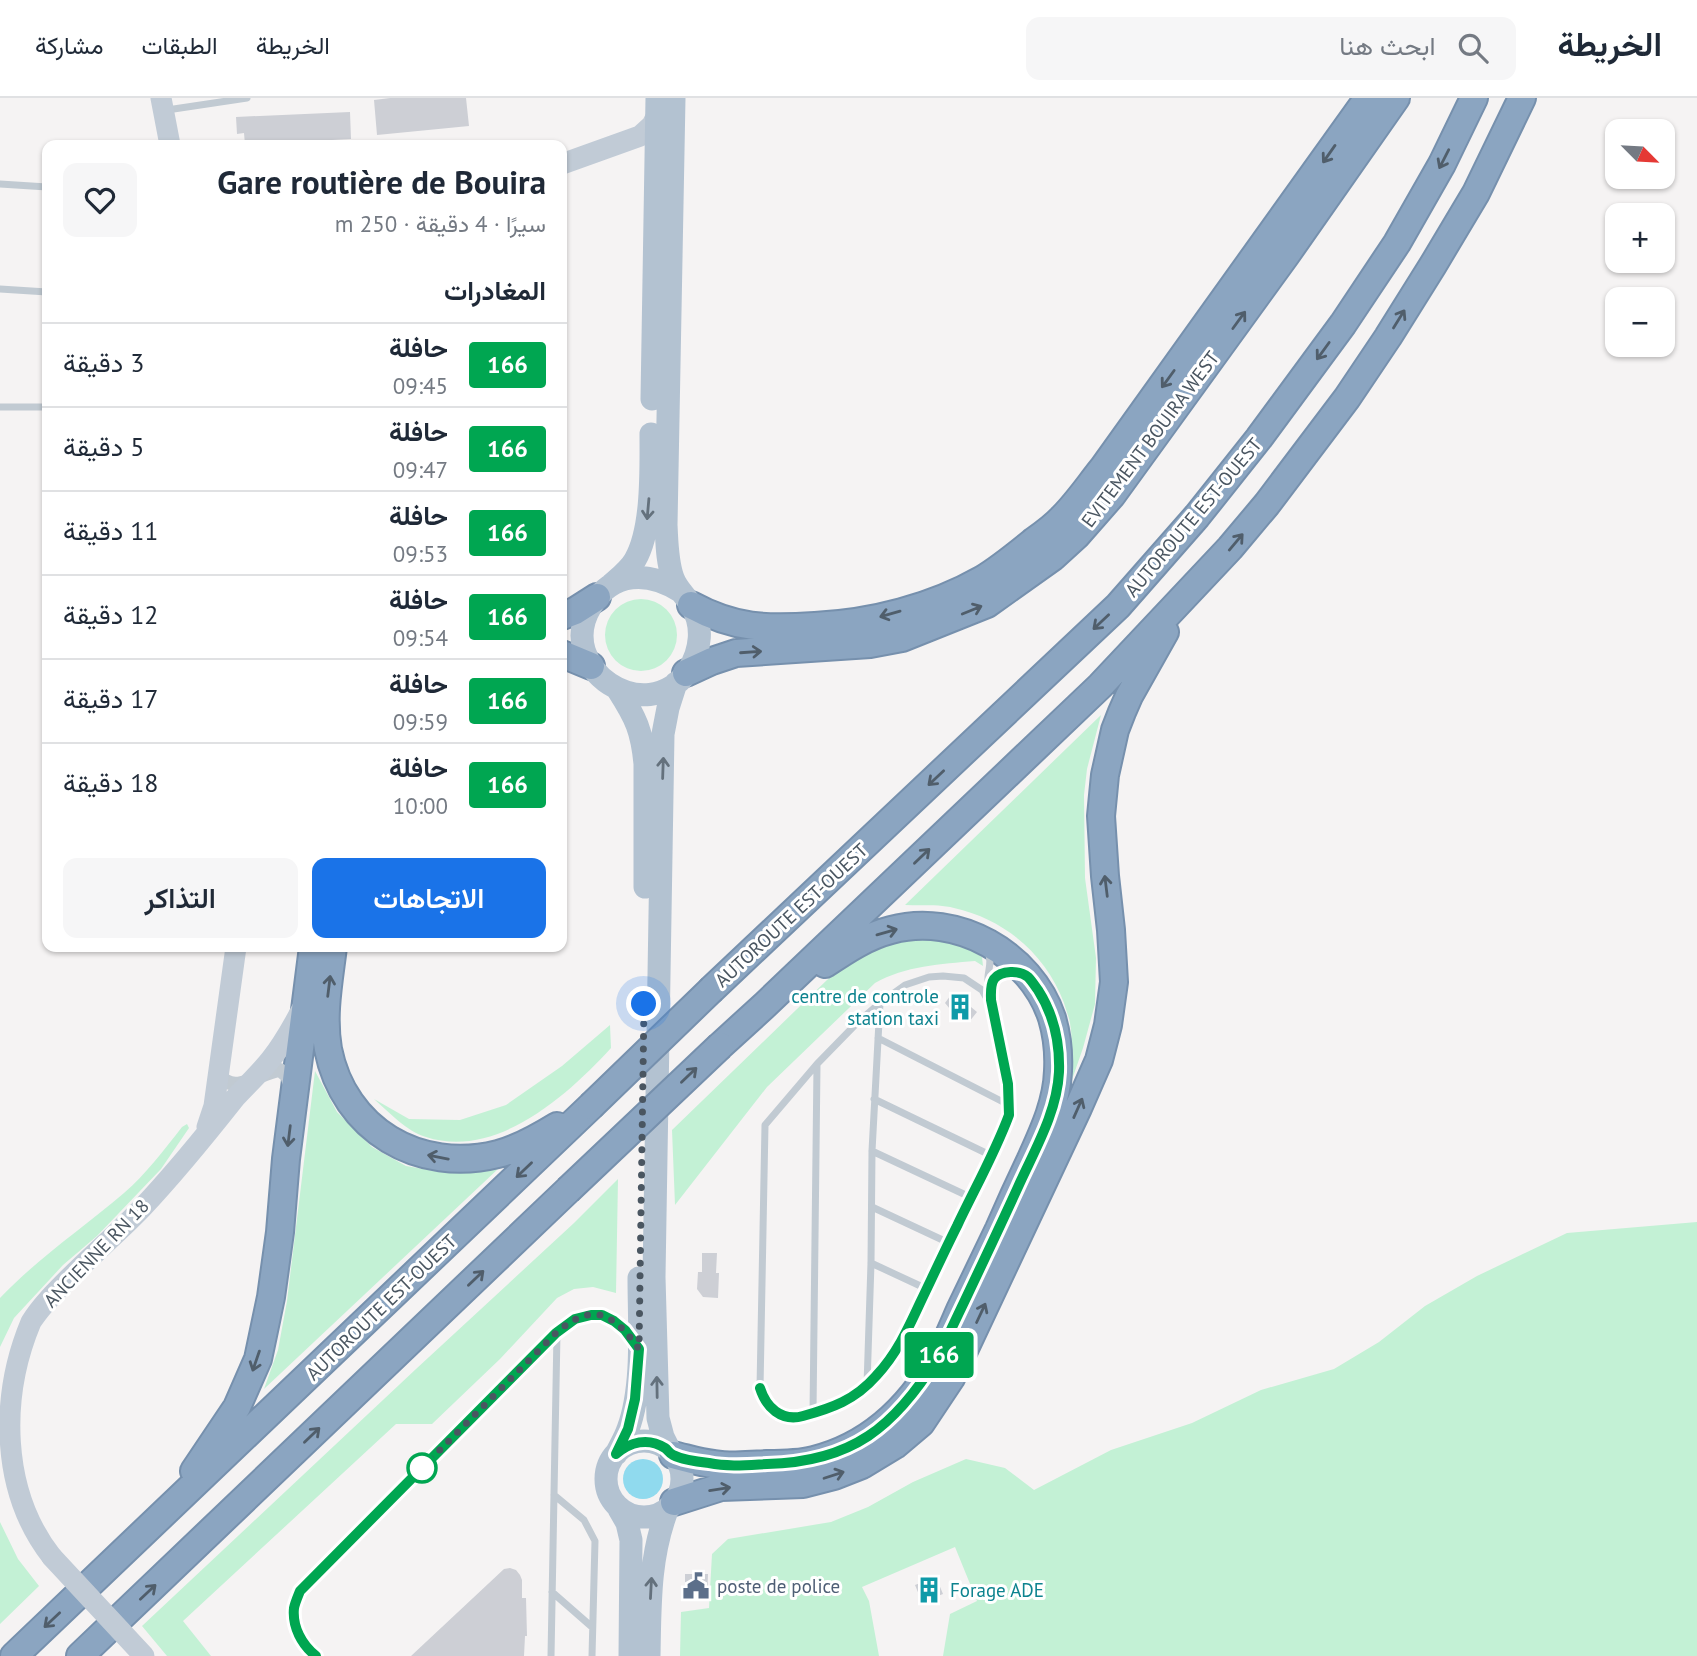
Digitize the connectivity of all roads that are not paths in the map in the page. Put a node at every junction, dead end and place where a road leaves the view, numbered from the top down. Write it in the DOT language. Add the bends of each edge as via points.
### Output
graph roads {
  1 [pos="247,98"];
  2 [pos="674,98"];
  3 [pos="1368,98"];
  4 [pos="1396,98"];
  5 [pos="1474,98"];
  6 [pos="1522,98"];
  7 [pos="162,105"];
  8 [pos="657,106"];
  9 [pos="632,139"];
  10 [pos="169,140"];
  11 [pos="656,159"];
  12 [pos="567,162"];
  13 [pos="0,184"];
  14 [pos="42,187"];
  15 [pos="0,289"];
  16 [pos="42,292"];
  17 [pos="0,407"];
  18 [pos="42,407"];
  19 [pos="604,591"];
  20 [pos="1189,592"];
  21 [pos="685,598"];
  22 [pos="567,614"];
  23 [pos="567,656"];
  24 [pos="591,666"];
  25 [pos="681,678"];
  26 [pos="618,690"];
  27 [pos="974,936"];
  28 [pos="235,952"];
  29 [pos="312,952"];
  30 [pos="333,952"];
  31 [pos="1027,976"];
  32 [pos="991,990"];
  33 [pos="880,1003"];
  34 [pos="766,1004"];
  35 [pos="305,1006"];
  36 [pos="994,1011"];
  37 [pos="878,1038"];
  38 [pos="817,1064"];
  39 [pos="218,1073"];
  40 [pos="250,1080"];
  41 [pos="294,1093"];
  42 [pos="874,1099"];
  43 [pos="1009,1105"];
  44 [pos="591,1106"];
  45 [pos="195,1147"];
  46 [pos="872,1151"];
  47 [pos="990,1155"];
  48 [pos="971,1196"];
  49 [pos="872,1207"];
  50 [pos="949,1243"];
  51 [pos="871,1263"];
  52 [pos="927,1289"];
  53 [pos="556,1333"];
  54 [pos="639,1349"];
  55 [pos="867,1385"];
  56 [pos="813,1413"];
  57 [pos="616,1454"];
  58 [pos="672,1454"];
  59 [pos="554,1494"];
  60 [pos="671,1505"];
  61 [pos="173,1506"];
  62 [pos="620,1509"];
  63 [pos="552,1592"];
  64 [pos="592,1627"];
  65 [pos="14,1656"];
  66 [pos="80,1656"];
  67 [pos="144,1656"];
  68 [pos="316,1656"];
  69 [pos="551,1656"];
  70 [pos="592,1656"];
  71 [pos="630,1656"];
  72 [pos="649,1656"];
  1 -- 7 [label="lane"];
  2 -- 21 [label="main road" via="665,504 669,564"];
  3 -- 21 [label="highway, EVITEMENT BOUIRA WEST, one-way" via="1104,468 1062,519 1019,554 983,579 942,598 843,625 737,625 710,615"];
  25 -- 4 [label="highway, EVITEMENT BOUIRA WEST, one-way" via="736,653 902,638 987,604 1053,557 1112,495"];
  5 -- 44 [label="highway, AUTOROUTE EST-OUEST, one-way, bridge" via="1397,243 1343,324 1198,516 1118,606"];
  20 -- 6 [label="highway, one-way" via="1267,504 1347,398 1469,205"];
  7 -- 10 [label="main road"];
  8 -- 9 [label="main road" via="652,125"];
  8 -- 11 [label="main road"];
  9 -- 11 [label="main road" via="648,145"];
  9 -- 12 [label="main road"];
  11 -- 19 [label="main road, one-way" via="648,515 634,562"];
  13 -- 14 [label="lane"];
  15 -- 16 [label="lane"];
  17 -- 18 [label="lane"];
  19 -- 21 [label="main road" via="628,579 646,577 664,582"];
  19 -- 22 [label="highway"];
  19 -- 24 [label="main road" via="587,613 583,631"];
  34 -- 20 [label="highway, one-way" via="1100,686"];
  60 -- 20 [label="highway, one-way" via="721,1487 803,1483 862,1465 921,1423 951,1378 1099,1060 1114,982 1101,816 1108,760 1129,696"];
  21 -- 25 [label="main road" via="698,622 699,640 695,657"];
  23 -- 24 [label="highway"];
  24 -- 26 [label="main road"];
  25 -- 26 [label="main road" via="648,694"];
  58 -- 25 [label="main road, one-way" via="658,1418 654,1265 663,734"];
  26 -- 54 [label="main road" via="640,729 645,764"];
  27 -- 31 [label="highway" via="997,947"];
  27 -- 32 [label="lane" via="991,958"];
  34 -- 27 [label="highway, one-way" via="847,950 892,929 942,927"];
  28 -- 39 [label="main road, ANCIENNE RN 18"];
  29 -- 35 [label="highway"];
  44 -- 30 [label="highway, one-way" via="520,1146 484,1157 441,1158 383,1137 352,1104 334,1071 325,1016"];
  31 -- 32 [label="lane" via="1000,974"];
  31 -- 58 [label="highway" via="1045,1002 1056,1035 1059,1072 1052,1108 938,1357 919,1386 876,1432 814,1460 722,1465"];
  32 -- 36 [label="lane"];
  33 -- 36 [label="lane" via="905,985 943,976 974,984"];
  33 -- 37 [label="lane"];
  33 -- 38 [label="lane"];
  66 -- 34 [label="highway, one-way, bridge"];
  35 -- 40 [label="main road, ANCIENNE RN 18" via="272,1057"];
  35 -- 41 [label="highway"];
  36 -- 43 [label="lane"];
  37 -- 42 [label="lane"];
  37 -- 43 [label="lane"];
  38 -- 56 [label="lane"];
  38 -- 56 [label="lane" via="765,1125 760,1333 763,1399 774,1411 789,1417"];
  39 -- 40 [label="street" via="237,1085"];
  39 -- 45 [label="main road, ANCIENNE RN 18" via="214,1106"];
  40 -- 41 [label="street" via="280,1070"];
  40 -- 45 [label="main road, ANCIENNE RN 18"];
  41 -- 61 [label="highway, one-way" via="271,1297 258,1359 237,1407"];
  42 -- 46 [label="lane"];
  42 -- 47 [label="lane"];
  43 -- 47 [label="lane" via="1009,1115"];
  44 -- 61 [label="highway, AUTOROUTE EST-OUEST, one-way"];
  45 -- 67 [label="main road, ANCIENNE RN 18, bridge" via="141,1208 52,1294 16,1353 6,1391 3,1428 10,1474 39,1542"];
  46 -- 48 [label="lane"];
  46 -- 49 [label="lane"];
  47 -- 48 [label="lane"];
  48 -- 50 [label="lane"];
  49 -- 50 [label="lane"];
  49 -- 51 [label="lane"];
  50 -- 52 [label="lane"];
  51 -- 52 [label="lane"];
  51 -- 55 [label="lane"];
  52 -- 55 [label="lane" via="895,1351"];
  53 -- 54 [label="lane" via="575,1319 602,1315 625,1330"];
  53 -- 59 [label="lane"];
  53 -- 68 [label="lane" via="300,1591 294,1609 296,1628"];
  54 -- 57 [label="main road" via="635,1399"];
  55 -- 56 [label="lane" via="851,1398"];
  57 -- 58 [label="main road" via="639,1442 656,1444"];
  57 -- 62 [label="main road" via="606,1478 609,1495"];
  58 -- 60 [label="main road" via="681,1486"];
  59 -- 63 [label="lane"];
  59 -- 64 [label="lane" via="583,1520 595,1541"];
  60 -- 62 [label="main road" via="644,1517"];
  72 -- 60 [label="main road, one-way" via="652,1570 657,1539"];
  61 -- 65 [label="highway, AUTOROUTE EST-OUEST, one-way"];
  62 -- 71 [label="main road" via="632,1550"];
  63 -- 64 [label="lane"];
  63 -- 69 [label="lane"];
  64 -- 70 [label="lane"];
}
